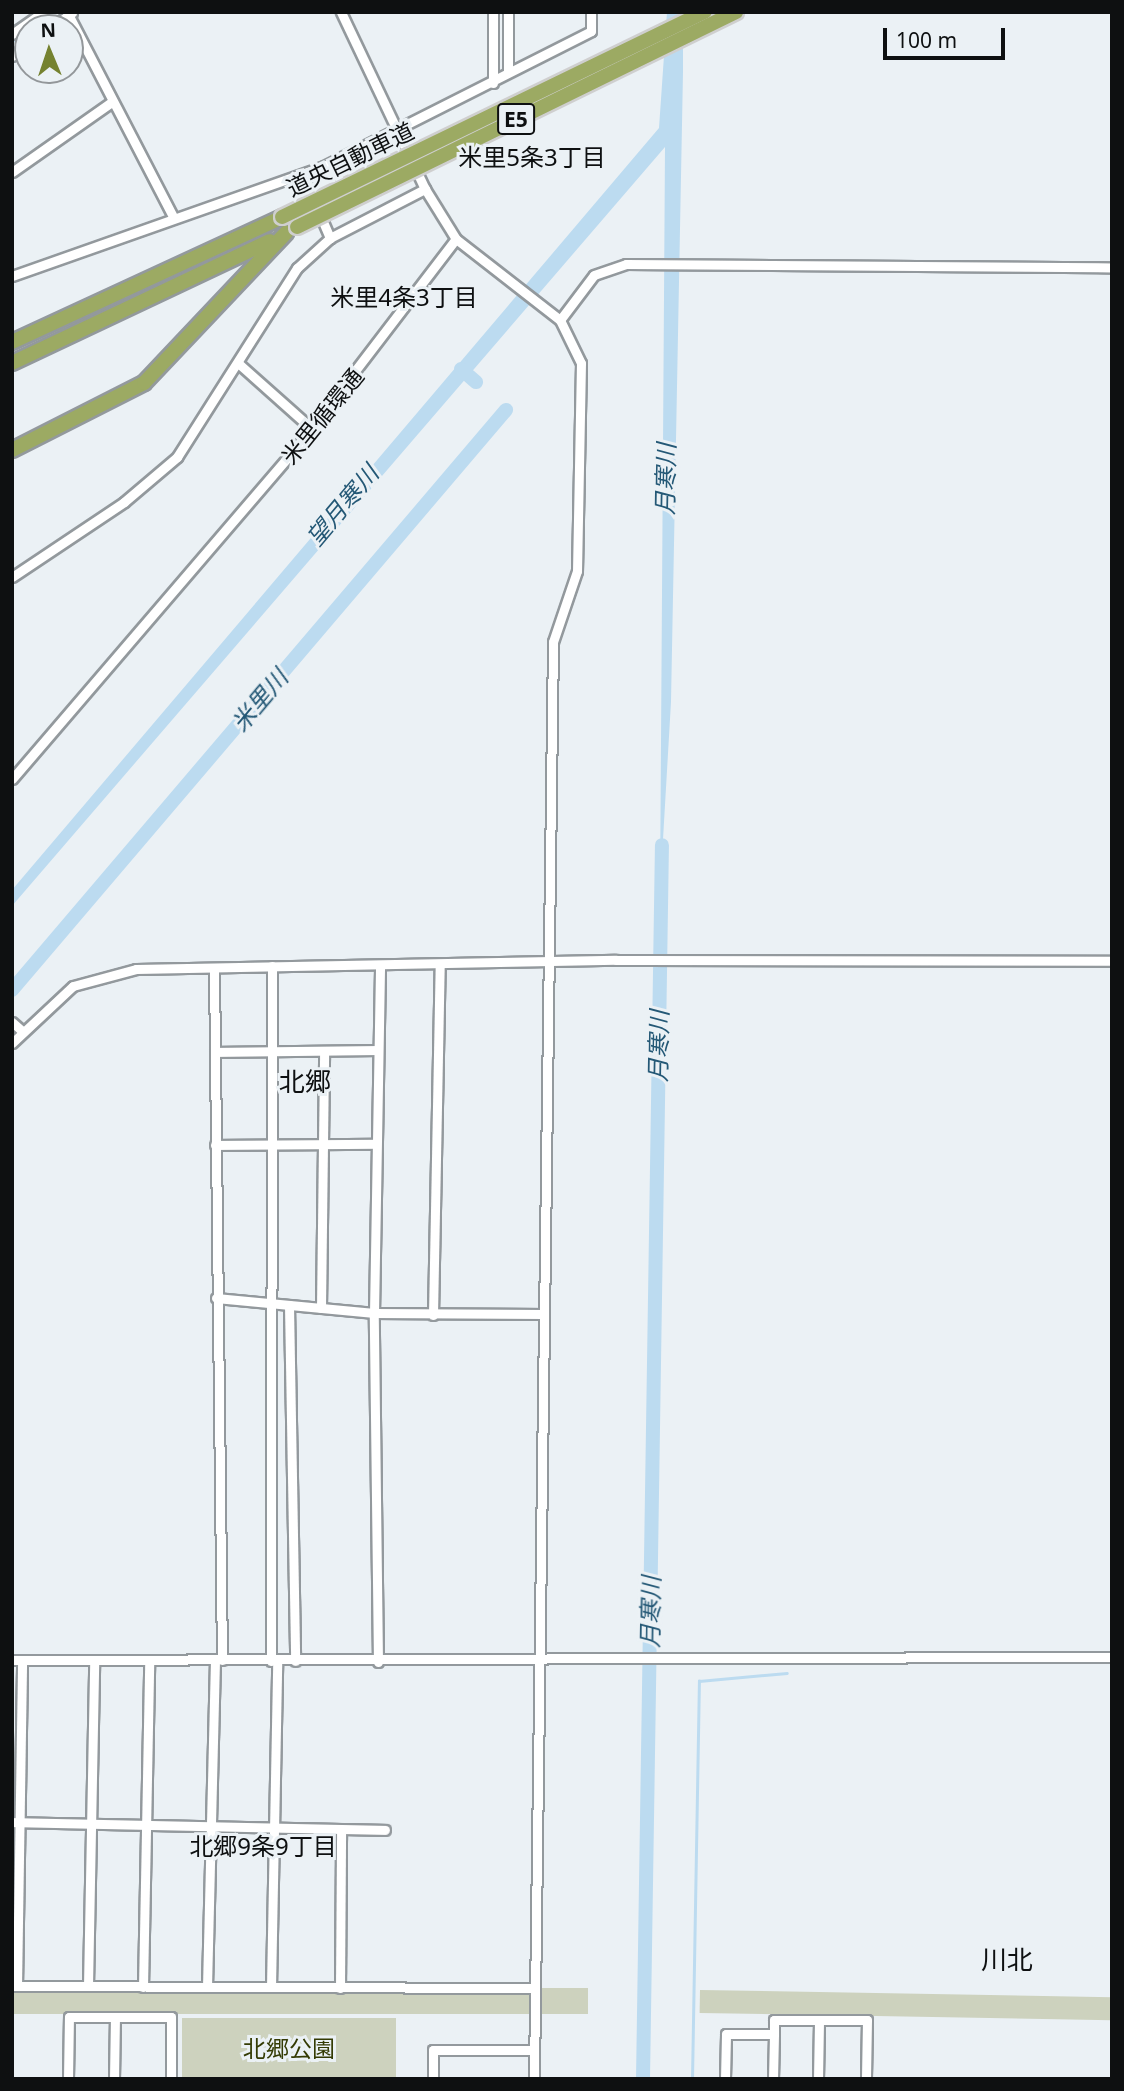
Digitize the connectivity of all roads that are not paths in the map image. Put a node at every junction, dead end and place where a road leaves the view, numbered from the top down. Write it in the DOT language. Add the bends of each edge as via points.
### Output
graph roads {
  1 [pos="43,12"];
  2 [pos="341,12"];
  3 [pos="493,12"];
  4 [pos="508,12"];
  5 [pos="592,12"];
  6 [pos="705,12"];
  7 [pos="736,12"];
  8 [pos="69,13"];
  9 [pos="12,34"];
  10 [pos="508,72"];
  11 [pos="493,83"];
  12 [pos="113,101"];
  13 [pos="398,129"];
  14 [pos="12,172"];
  15 [pos="303,175"];
  16 [pos="425,189"];
  17 [pos="174,218"];
  18 [pos="291,230"];
  19 [pos="330,238"];
  20 [pos="456,239"];
  21 [pos="1112,267"];
  22 [pos="12,275"];
  23 [pos="556,317"];
  24 [pos="12,342"];
  25 [pos="12,363"];
  26 [pos="238,363"];
  27 [pos="312,429"];
  28 [pos="12,450"];
  29 [pos="12,577"];
  30 [pos="12,779"];
  31 [pos="552,961"];
  32 [pos="1112,961"];
  33 [pos="440,964"];
  34 [pos="380,965"];
  35 [pos="272,966"];
  36 [pos="214,968"];
  37 [pos="12,1022"];
  38 [pos="22,1031"];
  39 [pos="12,1042"];
  40 [pos="375,1050"];
  41 [pos="272,1051"];
  42 [pos="215,1052"];
  43 [pos="324,1052"];
  44 [pos="375,1144"];
  45 [pos="215,1145"];
  46 [pos="268,1145"];
  47 [pos="323,1145"];
  48 [pos="216,1298"];
  49 [pos="267,1303"];
  50 [pos="289,1305"];
  51 [pos="321,1308"];
  52 [pos="374,1313"];
  53 [pos="544,1314"];
  54 [pos="433,1315"];
  55 [pos="1112,1657"];
  56 [pos="17,1660"];
  57 [pos="94,1660"];
  58 [pos="149,1660"];
  59 [pos="218,1660"];
  60 [pos="274,1661"];
  61 [pos="295,1661"];
  62 [pos="378,1661"];
  63 [pos="541,1662"];
  64 [pos="15,1822"];
  65 [pos="90,1825"];
  66 [pos="145,1827"];
  67 [pos="209,1828"];
  68 [pos="273,1829"];
  69 [pos="341,1830"];
  70 [pos="385,1830"];
  71 [pos="14,1986"];
  72 [pos="88,1986"];
  73 [pos="143,1987"];
  74 [pos="207,1987"];
  75 [pos="271,1987"];
  76 [pos="340,1987"];
  77 [pos="535,1992"];
  78 [pos="115,2017"];
  79 [pos="819,2020"];
  80 [pos="774,2034"];
  81 [pos="534,2050"];
  82 [pos="68,2079"];
  83 [pos="114,2079"];
  84 [pos="170,2079"];
  85 [pos="433,2079"];
  86 [pos="534,2079"];
  87 [pos="725,2079"];
  88 [pos="773,2079"];
  89 [pos="818,2079"];
  90 [pos="866,2079"];
  1 -- 9 [label="street"];
  2 -- 13 [label="street"];
  3 -- 11 [label="street"];
  4 -- 10 [label="street"];
  5 -- 10 [label="street" via="591,31"];
  6 -- 24 [label="highway, 道央自動車道 / E5, bridge"];
  7 -- 18 [label="highway, 道央自動車道 / E5, bridge"];
  8 -- 12 [label="street"];
  10 -- 11 [label="street"];
  11 -- 13 [label="street"];
  12 -- 14 [label="street"];
  12 -- 17 [label="street"];
  13 -- 15 [label="street"];
  13 -- 16 [label="street"];
  15 -- 17 [label="street"];
  15 -- 19 [label="street"];
  16 -- 19 [label="street"];
  16 -- 20 [label="street"];
  17 -- 22 [label="street"];
  18 -- 25 [label="highway, E5"];
  18 -- 28 [label="highway, E5" via="144,383"];
  19 -- 26 [label="street" via="282,287"];
  20 -- 23 [label="street"];
  20 -- 27 [label="street, 米里循環通"];
  21 -- 23 [label="street" via="641,265 594,275"];
  23 -- 31 [label="street" via="580,363 577,571 553,642"];
  26 -- 27 [label="street"];
  26 -- 29 [label="street" via="199,428 155,479"];
  27 -- 30 [label="street, 米里循環通"];
  31 -- 32 [label="street"];
  31 -- 33 [label="street"];
  31 -- 53 [label="street"];
  33 -- 34 [label="street"];
  33 -- 54 [label="street"];
  34 -- 35 [label="street"];
  34 -- 40 [label="street"];
  35 -- 36 [label="street"];
  35 -- 41 [label="street"];
  36 -- 38 [label="street" via="136,969 87,979 52,1000"];
  36 -- 42 [label="street"];
  37 -- 38 [label="street"];
  38 -- 39 [label="street"];
  40 -- 43 [label="street"];
  40 -- 44 [label="street"];
  41 -- 42 [label="street"];
  41 -- 43 [label="street"];
  41 -- 46 [label="street"];
  42 -- 45 [label="street"];
  43 -- 47 [label="street"];
  44 -- 47 [label="street"];
  44 -- 52 [label="street"];
  45 -- 46 [label="street"];
  45 -- 48 [label="street"];
  46 -- 47 [label="street"];
  46 -- 49 [label="street"];
  47 -- 51 [label="street"];
  48 -- 49 [label="street"];
  48 -- 59 [label="street"];
  49 -- 50 [label="street"];
  49 -- 60 [label="street"];
  50 -- 51 [label="street"];
  50 -- 61 [label="street"];
  51 -- 52 [label="street"];
  52 -- 54 [label="street"];
  52 -- 62 [label="street"];
  53 -- 54 [label="street"];
  53 -- 63 [label="street"];
  55 -- 63 [label="street"];
  56 -- 57 [label="street"];
  56 -- 64 [label="street"];
  57 -- 58 [label="street"];
  57 -- 65 [label="street"];
  58 -- 59 [label="street"];
  58 -- 66 [label="street"];
  59 -- 60 [label="street"];
  59 -- 67 [label="street"];
  60 -- 61 [label="street"];
  60 -- 68 [label="street"];
  61 -- 62 [label="street"];
  62 -- 63 [label="street"];
  63 -- 77 [label="street"];
  64 -- 65 [label="street"];
  64 -- 71 [label="street"];
  65 -- 66 [label="street"];
  65 -- 72 [label="street"];
  66 -- 67 [label="street"];
  66 -- 73 [label="street"];
  67 -- 68 [label="street"];
  67 -- 74 [label="street"];
  68 -- 69 [label="street"];
  68 -- 75 [label="street"];
  69 -- 70 [label="street"];
  69 -- 76 [label="street"];
  71 -- 72 [label="street"];
  72 -- 73 [label="street"];
  73 -- 74 [label="street"];
  74 -- 75 [label="street"];
  75 -- 76 [label="street"];
  76 -- 77 [label="street"];
  77 -- 81 [label="street"];
  78 -- 82 [label="street" via="69,2017"];
  78 -- 83 [label="street"];
  78 -- 84 [label="street" via="171,2017"];
  79 -- 80 [label="street" via="775,2020"];
  79 -- 89 [label="street"];
  79 -- 90 [label="street" via="867,2020"];
  80 -- 87 [label="street" via="726,2034"];
  80 -- 88 [label="street"];
  81 -- 85 [label="street" via="433,2050"];
  81 -- 86 [label="street"];
}
